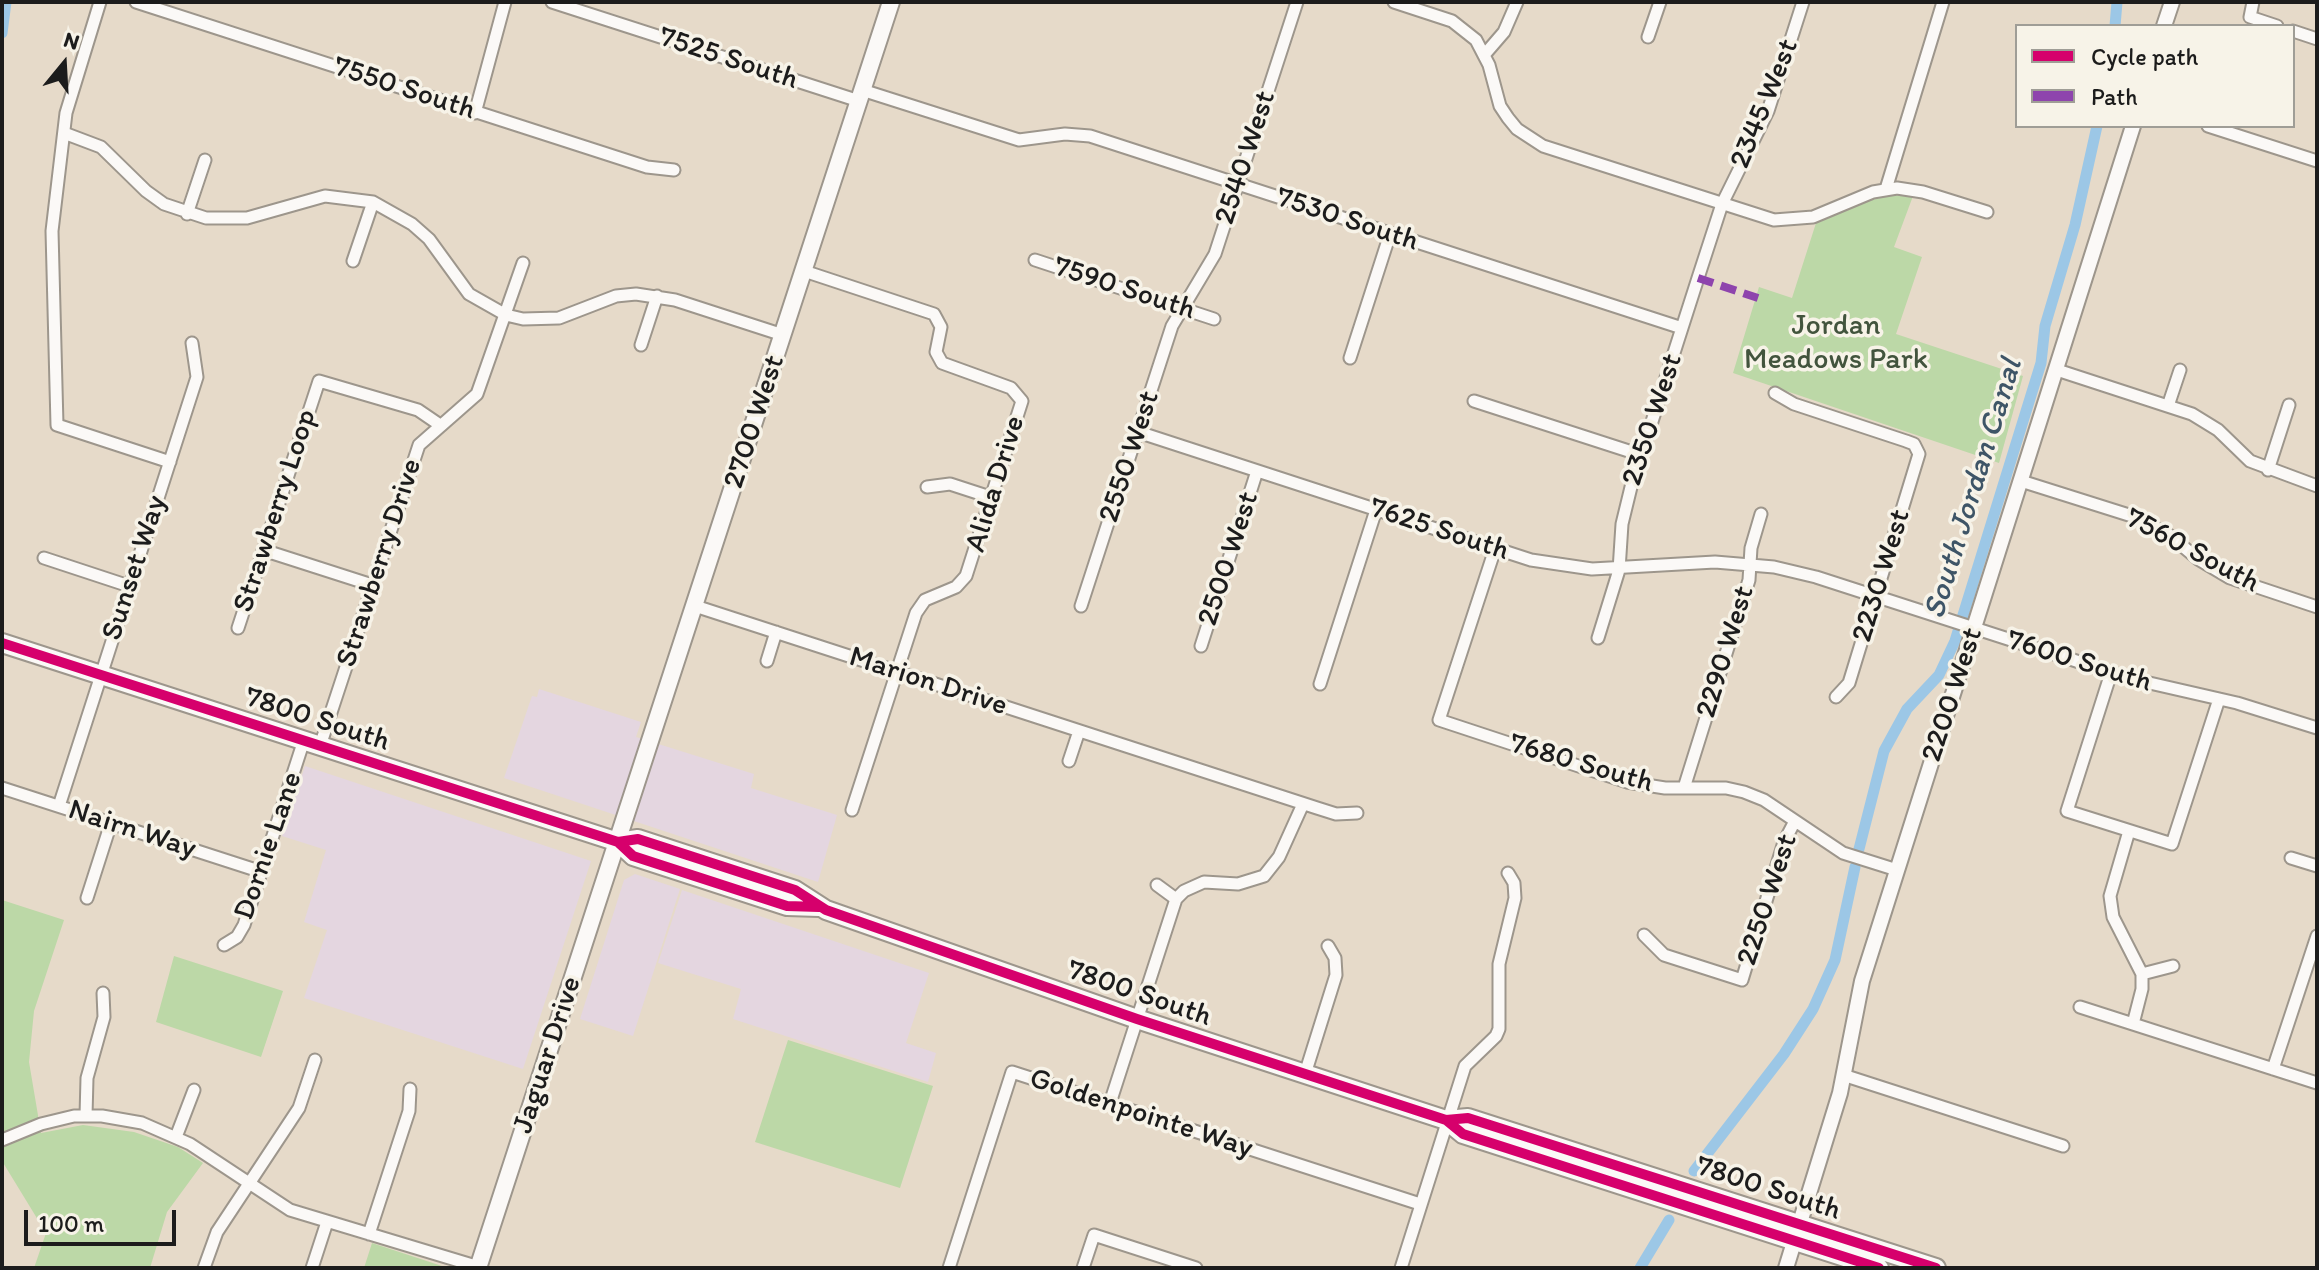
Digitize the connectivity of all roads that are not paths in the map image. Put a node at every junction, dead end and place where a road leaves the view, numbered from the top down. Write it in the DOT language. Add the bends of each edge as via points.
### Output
graph roads {
  1 [pos="100,2"];
  2 [pos="136,2"];
  3 [pos="505,2"];
  4 [pos="552,2"];
  5 [pos="891,2"];
  6 [pos="1297,2"];
  7 [pos="1394,2"];
  8 [pos="1517,2"];
  9 [pos="1660,2"];
  10 [pos="1803,2"];
  11 [pos="1943,2"];
  12 [pos="2172,2"];
  13 [pos="2253,2"];
  14 [pos="2165,24"];
  15 [pos="2271,24"];
  16 [pos="2295,32"];
  17 [pos="1648,37"];
  18 [pos="2317,39"];
  19 [pos="1485,54"];
  20 [pos="861,95"];
  21 [pos="475,113"];
  22 [pos="2132,128"];
  23 [pos="2214,128"];
  24 [pos="64,133"];
  25 [pos="1009,138"];
  26 [pos="205,160"];
  27 [pos="2317,161"];
  28 [pos="674,170"];
  29 [pos="1238,184"];
  30 [pos="1886,189"];
  31 [pos="373,202"];
  32 [pos="1722,204"];
  33 [pos="1987,212"];
  34 [pos="187,214"];
  35 [pos="1390,234"];
  36 [pos="1035,260"];
  37 [pos="353,261"];
  38 [pos="523,263"];
  39 [pos="804,271"];
  40 [pos="657,296"];
  41 [pos="1180,308"];
  42 [pos="506,315"];
  43 [pos="1214,319"];
  44 [pos="1682,328"];
  45 [pos="783,335"];
  46 [pos="192,343"];
  47 [pos="641,345"];
  48 [pos="1350,358"];
  49 [pos="2057,370"];
  50 [pos="2180,370"];
  51 [pos="1775,393"];
  52 [pos="1474,401"];
  53 [pos="2289,405"];
  54 [pos="2168,406"];
  55 [pos="440,425"];
  56 [pos="1138,432"];
  57 [pos="1641,455"];
  58 [pos="170,462"];
  59 [pos="2268,470"];
  60 [pos="1257,471"];
  61 [pos="2021,481"];
  62 [pos="2317,486"];
  63 [pos="927,487"];
  64 [pos="993,498"];
  65 [pos="1376,510"];
  66 [pos="1761,514"];
  67 [pos="1495,549"];
  68 [pos="263,550"];
  69 [pos="44,558"];
  70 [pos="1750,564"];
  71 [pos="1619,570"];
  72 [pos="372,585"];
  73 [pos="129,586"];
  74 [pos="1876,597"];
  75 [pos="695,606"];
  76 [pos="1081,606"];
  77 [pos="2317,607"];
  78 [pos="1965,626"];
  79 [pos="238,628"];
  80 [pos="776,632"];
  81 [pos="1598,638"];
  82 [pos="2,643"];
  83 [pos="1201,646"];
  84 [pos="767,661"];
  85 [pos="896,671"];
  86 [pos="2111,673"];
  87 [pos="100,674"];
  88 [pos="1320,684"];
  89 [pos="1836,697"];
  90 [pos="2219,699"];
  91 [pos="2317,728"];
  92 [pos="1079,731"];
  93 [pos="312,743"];
  94 [pos="1069,761"];
  95 [pos="2,788"];
  96 [pos="1684,788"];
  97 [pos="1303,804"];
  98 [pos="59,806"];
  99 [pos="852,810"];
  100 [pos="1357,813"];
  101 [pos="1795,821"];
  102 [pos="111,823"];
  103 [pos="2129,831"];
  104 [pos="618,842"];
  105 [pos="2291,858"];
  106 [pos="2317,866"];
  107 [pos="1897,870"];
  108 [pos="262,872"];
  109 [pos="1508,873"];
  110 [pos="1157,885"];
  111 [pos="87,898"];
  112 [pos="1176,899"];
  113 [pos="1644,935"];
  114 [pos="2317,936"];
  115 [pos="224,945"];
  116 [pos="1328,946"];
  117 [pos="2173,966"];
  118 [pos="2142,974"];
  119 [pos="103,993"];
  120 [pos="2080,1007"];
  121 [pos="1137,1019"];
  122 [pos="2133,1024"];
  123 [pos="315,1060"];
  124 [pos="2273,1069"];
  125 [pos="1305,1074"];
  126 [pos="1843,1075"];
  127 [pos="2317,1083"];
  128 [pos="410,1089"];
  129 [pos="194,1090"];
  130 [pos="1110,1103"];
  131 [pos="86,1116"];
  132 [pos="1446,1120"];
  133 [pos="176,1137"];
  134 [pos="2,1140"];
  135 [pos="2063,1146"];
  136 [pos="250,1184"];
  137 [pos="1420,1204"];
  138 [pos="327,1222"];
  139 [pos="1796,1232"];
  140 [pos="369,1234"];
  141 [pos="478,1267"];
  142 [pos="204,1268"];
  143 [pos="312,1268"];
  144 [pos="949,1268"];
  145 [pos="1083,1268"];
  146 [pos="1196,1268"];
  147 [pos="1401,1268"];
  148 [pos="1786,1268"];
  149 [pos="1879,1268"];
  150 [pos="1936,1268"];
  1 -- 24 [label="street" via="70,95"];
  2 -- 21 [label="street, 7550 South"];
  3 -- 21 [label="street"];
  4 -- 20 [label="street, 7525 South"];
  5 -- 20 [label="main road, 2700 West"];
  6 -- 29 [label="street, 2540 West"];
  7 -- 19 [label="street" via="1452,21"];
  8 -- 19 [label="street" via="1504,32"];
  9 -- 17 [label="street"];
  10 -- 32 [label="street, 2345 West" via="1762,126"];
  11 -- 30 [label="street"];
  12 -- 14 [label="street"];
  13 -- 15 [label="street" via="2250,17"];
  16 -- 18 [label="street"];
  19 -- 32 [label="street" via="1500,106 1529,138"];
  20 -- 25 [label="street, 7525 South"];
  20 -- 39 [label="main road, 2700 West"];
  21 -- 28 [label="street, 7550 South" via="647,167"];
  22 -- 49 [label="street, 2200 West"];
  23 -- 27 [label="street"];
  24 -- 34 [label="street" via="101,147 146,191"];
  24 -- 58 [label="street" via="52,245 57,425"];
  25 -- 29 [label="street, 7530 South" via="1077,133"];
  26 -- 34 [label="street"];
  29 -- 35 [label="street, 7530 South"];
  29 -- 41 [label="street, 2540 West" via="1215,254"];
  30 -- 32 [label="street" via="1794,220 1774,220"];
  30 -- 33 [label="street" via="1923,192"];
  31 -- 34 [label="street" via="325,196 247,218"];
  31 -- 37 [label="street"];
  31 -- 42 [label="street" via="412,224 469,294"];
  32 -- 44 [label="street, 2350 West"];
  35 -- 44 [label="street, 7530 South"];
  35 -- 48 [label="street"];
  36 -- 41 [label="street, 7590 South"];
  38 -- 42 [label="street, Strawberry Drive"];
  39 -- 45 [label="main road, 2700 West"];
  39 -- 64 [label="street, Alida Drive" via="934,314 941,327 936,352 942,363 1020,395 1020,415"];
  40 -- 42 [label="street" via="616,296 559,318"];
  40 -- 45 [label="street"];
  40 -- 47 [label="street"];
  41 -- 43 [label="street, 7590 South"];
  41 -- 56 [label="street, 2550 West"];
  42 -- 55 [label="street, Strawberry Drive" via="477,394"];
  44 -- 57 [label="street, 2350 West"];
  45 -- 75 [label="main road, 2700 West"];
  46 -- 58 [label="street, Sunset Way" via="197,377"];
  49 -- 54 [label="street"];
  49 -- 61 [label="street, 2200 West"];
  50 -- 54 [label="street"];
  51 -- 74 [label="street, 2230 West" via="1918,450"];
  52 -- 57 [label="street"];
  53 -- 59 [label="street"];
  54 -- 59 [label="street" via="2206,421 2250,461"];
  55 -- 68 [label="street, Strawberry Loop" via="418,410 319,381"];
  55 -- 72 [label="street, Strawberry Drive" via="419,445"];
  56 -- 60 [label="street, 7625 South"];
  56 -- 76 [label="street, 2550 West"];
  57 -- 71 [label="street, 2350 West" via="1624,515"];
  58 -- 73 [label="street, Sunset Way"];
  59 -- 62 [label="street"];
  60 -- 65 [label="street, 7625 South"];
  60 -- 83 [label="street, 2500 West"];
  61 -- 77 [label="street, 7560 South" via="2132,516 2230,578"];
  61 -- 78 [label="street, 2200 West"];
  63 -- 64 [label="street" via="950,484"];
  64 -- 85 [label="street, Alida Drive" via="966,576 920,607"];
  65 -- 67 [label="street, 7625 South"];
  65 -- 88 [label="street"];
  66 -- 70 [label="street, 2290 West"];
  67 -- 71 [label="street, 7625 South" via="1561,566"];
  67 -- 96 [label="street, 7680 South" via="1439,720 1627,782"];
  68 -- 72 [label="street"];
  68 -- 79 [label="street, Strawberry Loop"];
  69 -- 73 [label="street"];
  70 -- 71 [label="street, 7625 South"];
  70 -- 74 [label="street, 7600 South" via="1793,571"];
  70 -- 96 [label="street, 2290 West"];
  71 -- 81 [label="street, 2350 West"];
  72 -- 93 [label="street, Strawberry Drive"];
  73 -- 87 [label="street, Sunset Way"];
  74 -- 78 [label="street, 7600 South"];
  74 -- 89 [label="street, 2230 West" via="1849,683"];
  75 -- 80 [label="street, Marion Drive"];
  75 -- 104 [label="main road, 2700 West"];
  78 -- 86 [label="street, 7600 South"];
  78 -- 107 [label="street, 2200 West"];
  80 -- 84 [label="street"];
  80 -- 85 [label="street, Marion Drive"];
  82 -- 87 [label="main road, 7800 South"];
  85 -- 92 [label="street, Marion Drive"];
  85 -- 99 [label="street, Alida Drive"];
  86 -- 90 [label="street, 7600 South"];
  86 -- 103 [label="street" via="2067,811"];
  87 -- 93 [label="main road, 7800 South"];
  87 -- 98 [label="street, Sunset Way"];
  90 -- 91 [label="street, 7600 South"];
  90 -- 103 [label="street" via="2172,844"];
  92 -- 94 [label="street"];
  92 -- 97 [label="street, Marion Drive"];
  93 -- 104 [label="main road, 7800 South"];
  93 -- 108 [label="street, Dornie Lane"];
  95 -- 98 [label="street, Nairn Way"];
  96 -- 101 [label="street, 7680 South" via="1744,792"];
  97 -- 100 [label="street, Marion Drive" via="1336,814"];
  97 -- 112 [label="street" via="1279,857 1264,876 1238,884 1204,882"];
  98 -- 102 [label="street, Nairn Way"];
  101 -- 107 [label="street, 7680 South" via="1843,853"];
  101 -- 113 [label="street, 2250 West" via="1742,980 1664,955"];
  102 -- 108 [label="street, Nairn Way"];
  102 -- 111 [label="street"];
  103 -- 118 [label="street" via="2112,886 2111,908"];
  104 -- 121 [label="main road, 7800 South" via="638,839 795,890 819,907"];
  104 -- 141 [label="main road, Jaguar Drive"];
  105 -- 106 [label="street"];
  107 -- 126 [label="street, 2200 West" via="1855,1004"];
  108 -- 115 [label="street, Dornie Lane" via="244,925"];
  109 -- 132 [label="street" via="1515,898 1499,964 1499,1029 1465,1066"];
  110 -- 112 [label="street"];
  112 -- 121 [label="street"];
  114 -- 124 [label="street"];
  116 -- 125 [label="street" via="1336,975"];
  117 -- 118 [label="street"];
  118 -- 122 [label="street"];
  119 -- 131 [label="street" via="104,1017 87,1078"];
  120 -- 122 [label="street"];
  121 -- 125 [label="main road, 7800 South"];
  121 -- 130 [label="street"];
  122 -- 124 [label="street"];
  123 -- 136 [label="street" via="299,1108"];
  124 -- 127 [label="street"];
  125 -- 132 [label="main road, 7800 South"];
  126 -- 135 [label="street"];
  126 -- 139 [label="street, 2200 West"];
  128 -- 140 [label="street" via="409,1111"];
  129 -- 133 [label="street"];
  130 -- 137 [label="street, Goldenpointe Way"];
  130 -- 144 [label="street, Goldenpointe Way" via="1012,1072"];
  131 -- 133 [label="street" via="142,1123"];
  131 -- 134 [label="street" via="41,1124"];
  132 -- 137 [label="street"];
  132 -- 139 [label="main road, 7800 South" via="1463,1134"];
  133 -- 136 [label="street"];
  136 -- 138 [label="street" via="290,1210"];
  136 -- 142 [label="street" via="217,1232"];
  137 -- 147 [label="street"];
  138 -- 140 [label="street"];
  138 -- 143 [label="street"];
  139 -- 148 [label="street, 2200 West"];
  139 -- 149 [label="main road, 7800 South"];
  139 -- 150 [label="main road, 7800 South"];
  140 -- 141 [label="street"];
  145 -- 146 [label="street" via="1094,1235"];
}
